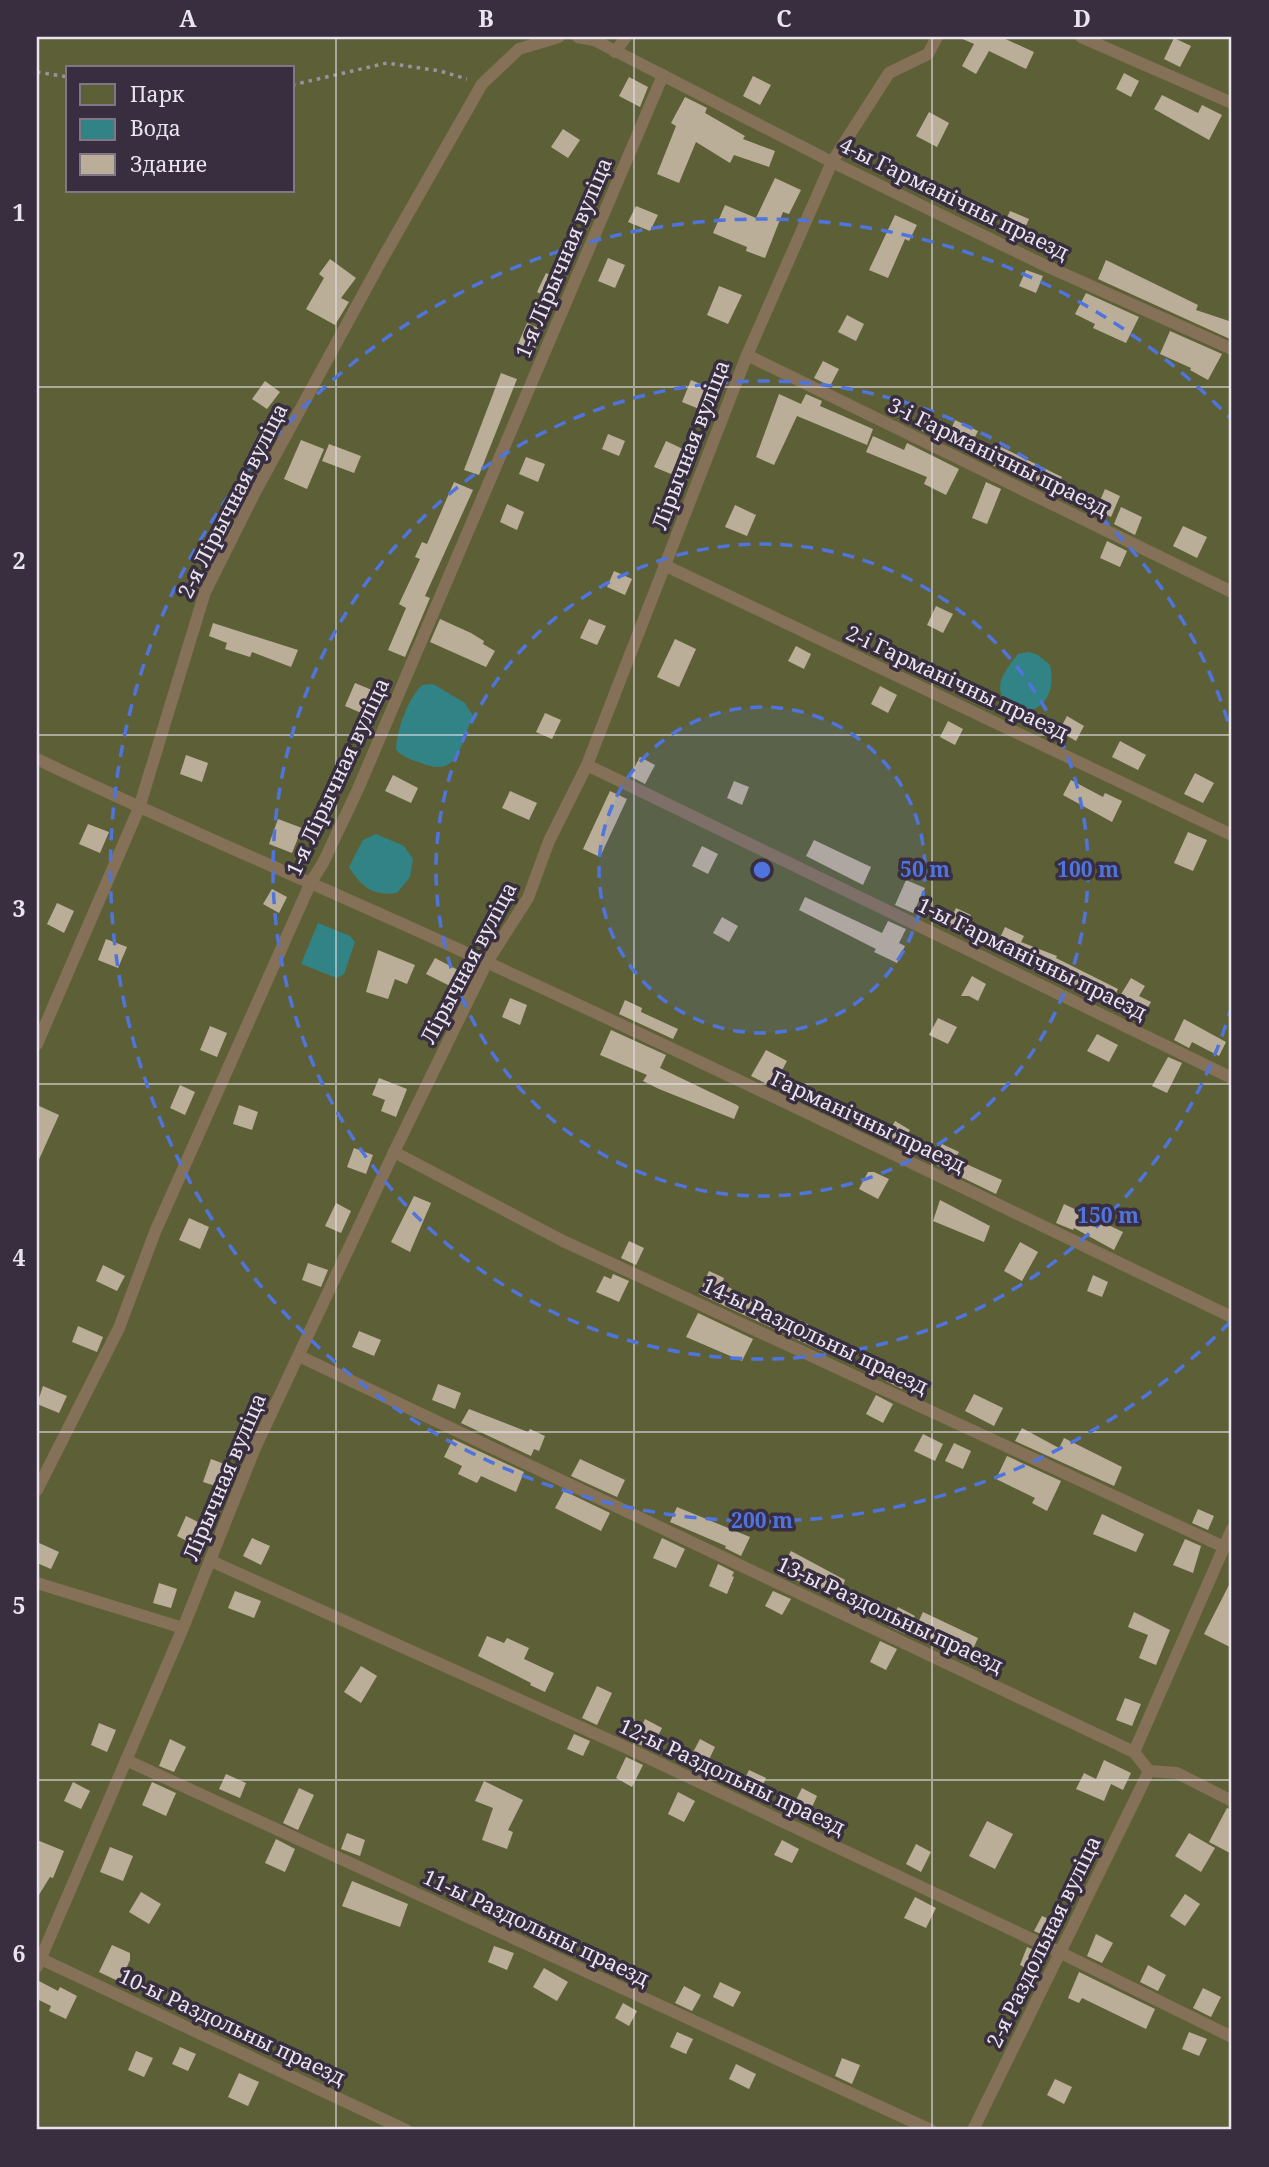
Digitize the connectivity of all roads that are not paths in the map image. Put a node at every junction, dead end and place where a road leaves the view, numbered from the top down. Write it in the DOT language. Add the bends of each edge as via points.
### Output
graph roads {
  1 [pos="559,37"];
  2 [pos="578,37"];
  3 [pos="626,37"];
  4 [pos="937,37"];
  5 [pos="1081,37"];
  6 [pos="615,52"];
  7 [pos="663,75"];
  8 [pos="1232,103"];
  9 [pos="832,162"];
  10 [pos="1232,349"];
  11 [pos="747,355"];
  12 [pos="664,565"];
  13 [pos="1232,592"];
  14 [pos="37,759"];
  15 [pos="587,765"];
  16 [pos="139,808"];
  17 [pos="1232,835"];
  18 [pos="311,882"];
  19 [pos="487,962"];
  20 [pos="37,1044"];
  21 [pos="1232,1078"];
  22 [pos="394,1152"];
  23 [pos="1232,1317"];
  24 [pos="299,1356"];
  25 [pos="37,1490"];
  26 [pos="1232,1530"];
  27 [pos="1224,1547"];
  28 [pos="211,1561"];
  29 [pos="37,1583"];
  30 [pos="183,1629"];
  31 [pos="1134,1752"];
  32 [pos="126,1760"];
  33 [pos="1149,1771"];
  34 [pos="1232,1801"];
  35 [pos="1061,1953"];
  36 [pos="39,1963"];
  37 [pos="1232,2037"];
  38 [pos="406,2130"];
  39 [pos="930,2130"];
  40 [pos="973,2130"];
  1 -- 16 [label="lane, 2-я Лірычная вуліца" via="519,49 482,84 259,484 205,592"];
  2 -- 6 [label="lane"];
  3 -- 6 [label="lane"];
  4 -- 9 [label="lane, Лірычная вуліца" via="929,54 889,73"];
  5 -- 8 [label="lane"];
  6 -- 7 [label="lane"];
  7 -- 9 [label="lane, 4-ы Гарманічны праезд"];
  7 -- 18 [label="lane, 1-я Лірычная вуліца" via="363,776"];
  9 -- 10 [label="lane, 4-ы Гарманічны праезд" via="1044,265"];
  9 -- 11 [label="lane, Лірычная вуліца"];
  11 -- 12 [label="lane, Лірычная вуліца"];
  11 -- 13 [label="lane, 3-і Гарманічны праезд"];
  12 -- 15 [label="lane, Лірычная вуліца"];
  12 -- 17 [label="lane, 2-і Гарманічны праезд"];
  14 -- 16 [label="lane, Гарманічны праезд"];
  15 -- 19 [label="lane, Лірычная вуліца" via="549,841 528,898"];
  15 -- 21 [label="lane, 1-ы Гарманічны праезд"];
  16 -- 18 [label="lane, Гарманічны праезд"];
  16 -- 20 [label="lane, 2-я Лірычная вуліца"];
  18 -- 19 [label="lane, Гарманічны праезд"];
  18 -- 25 [label="lane, 1-я Лірычная вуліца" via="155,1232 119,1328"];
  19 -- 22 [label="lane, Лірычная вуліца"];
  19 -- 23 [label="lane, Гарманічны праезд"];
  22 -- 24 [label="lane, Лірычная вуліца"];
  22 -- 27 [label="lane, 14-ы Раздольны праезд" via="563,1241"];
  24 -- 28 [label="lane, Лірычная вуліца" via="255,1448"];
  24 -- 31 [label="lane, 13-ы Раздольны праезд"];
  26 -- 27 [label="lane"];
  27 -- 31 [label="lane"];
  28 -- 30 [label="lane, Лірычная вуліца"];
  28 -- 35 [label="lane, 12-ы Раздольны праезд" via="627,1748"];
  29 -- 30 [label="lane"];
  30 -- 32 [label="lane, Лірычная вуліца"];
  31 -- 33 [label="lane, 13-ы Раздольны праезд"];
  32 -- 36 [label="lane, Лірычная вуліца"];
  32 -- 39 [label="lane, 11-ы Раздольны праезд"];
  33 -- 34 [label="lane" via="1177,1773"];
  33 -- 35 [label="lane, 2-я Раздольная вуліца"];
  35 -- 37 [label="lane, 12-ы Раздольны праезд"];
  35 -- 40 [label="lane, 2-я Раздольная вуліца"];
  36 -- 38 [label="lane, 10-ы Раздольны праезд"];
}
